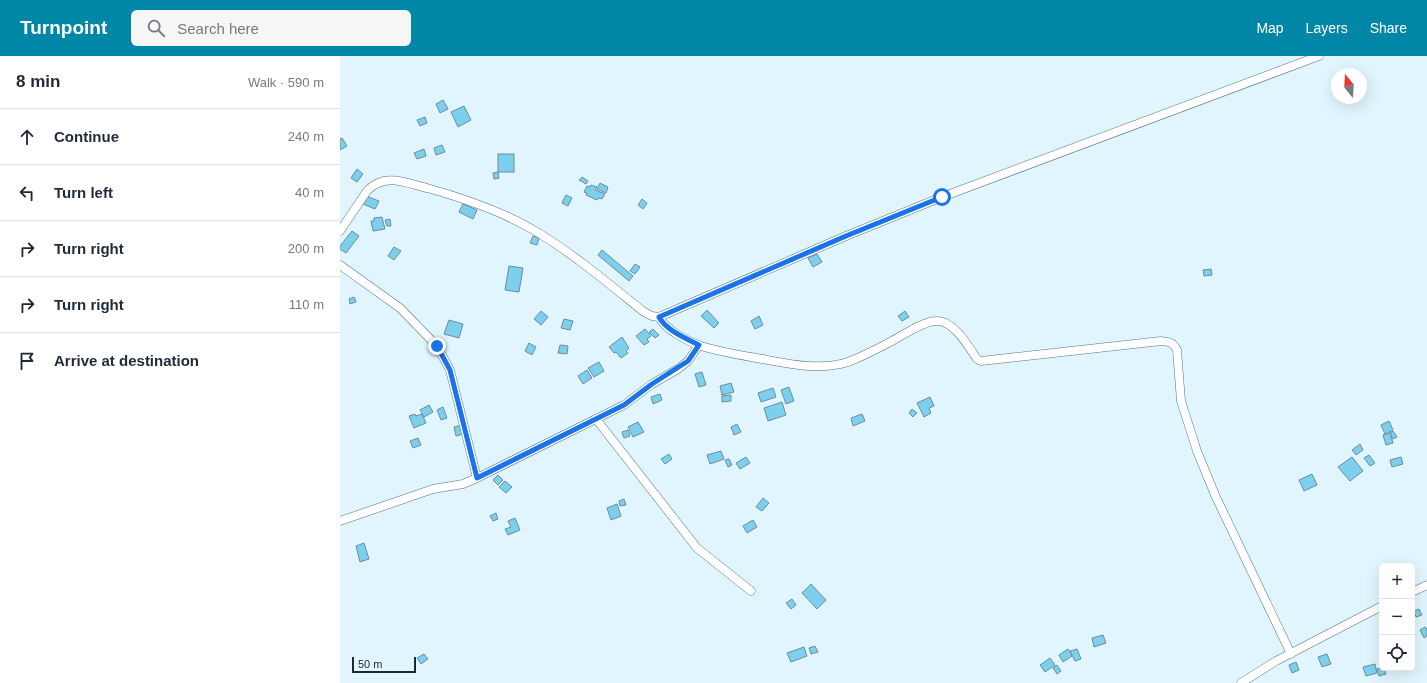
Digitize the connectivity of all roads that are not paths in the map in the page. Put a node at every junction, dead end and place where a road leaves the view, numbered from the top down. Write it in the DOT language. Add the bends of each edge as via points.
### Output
graph roads {
  1 [pos="1319,56"];
  2 [pos="340,231"];
  3 [pos="340,265"];
  4 [pos="659,317"];
  5 [pos="699,345"];
  6 [pos="596,419"];
  7 [pos="477,478"];
  8 [pos="340,521"];
  9 [pos="1427,585"];
  10 [pos="751,591"];
  11 [pos="1415,591"];
  12 [pos="1379,608"];
  13 [pos="1291,654"];
  14 [pos="1241,683"];
  1 -- 4 [label="street" via="942,197"];
  2 -- 4 [label="street" via="367,190 380,181 398,180 452,195 509,217 536,231 574,256 644,312"];
  3 -- 7 [label="street" via="400,308 437,346 450,370"];
  4 -- 5 [label="street" via="665,325"];
  5 -- 6 [label="street" via="688,361 678,369 624,405"];
  5 -- 13 [label="street" via="801,365 830,365 849,361 936,321 955,329 981,361 1171,342 1176,350 1181,401 1197,451 1215,495"];
  6 -- 7 [label="street"];
  6 -- 10 [label="street" via="697,548"];
  7 -- 8 [label="street" via="463,484 433,489"];
  9 -- 11 [label="street"];
  12 -- 13 [label="street"];
  13 -- 14 [label="street"];
}
